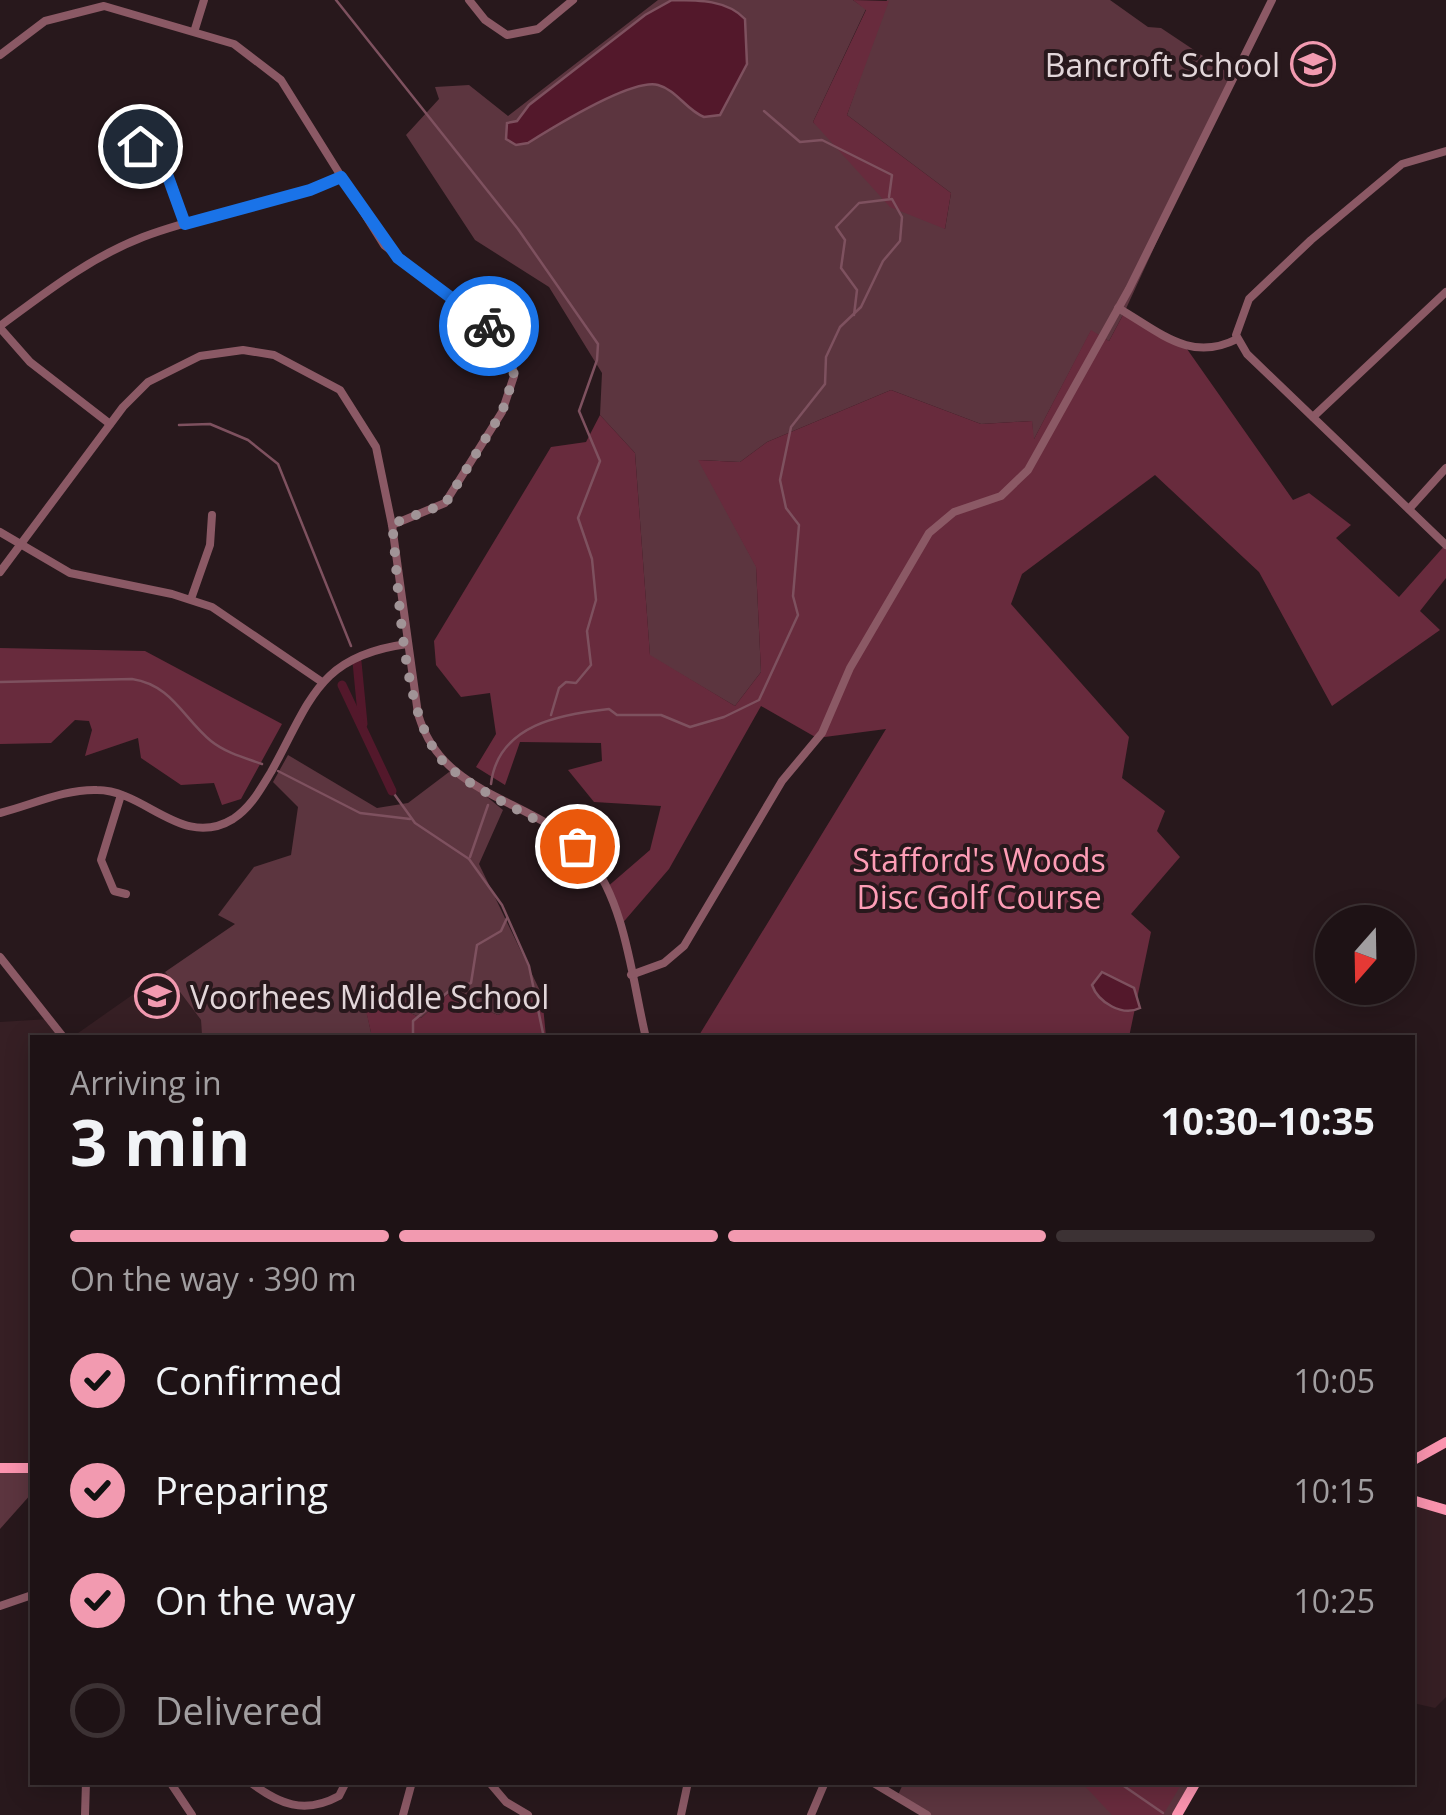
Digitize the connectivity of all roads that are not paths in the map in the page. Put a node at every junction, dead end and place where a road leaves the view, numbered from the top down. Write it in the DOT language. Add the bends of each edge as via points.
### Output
graph roads {
  1 [pos="204,0"];
  2 [pos="469,0"];
  3 [pos="573,0"];
  4 [pos="1272,0"];
  5 [pos="195,29"];
  6 [pos="0,55"];
  7 [pos="104,146"];
  8 [pos="1446,151"];
  9 [pos="341,177"];
  10 [pos="185,224"];
  11 [pos="1446,292"];
  12 [pos="1118,308"];
  13 [pos="0,327"];
  14 [pos="1238,339"];
  15 [pos="1313,417"];
  16 [pos="110,424"];
  17 [pos="1446,468"];
  18 [pos="1409,509"];
  19 [pos="212,514"];
  20 [pos="392,524"];
  21 [pos="0,532"];
  22 [pos="1446,544"];
  23 [pos="18,545"];
  24 [pos="0,572"];
  25 [pos="191,599"];
  26 [pos="407,644"];
  27 [pos="322,682"];
  28 [pos="121,795"];
  29 [pos="0,813"];
  30 [pos="126,894"];
  31 [pos="0,957"];
  32 [pos="630,975"];
  33 [pos="62,1035"];
  34 [pos="645,1035"];
  35 [pos="1446,1442"];
  36 [pos="1415,1461"];
  37 [pos="0,1468"];
  38 [pos="30,1468"];
  39 [pos="1415,1497"];
  40 [pos="1446,1510"];
  41 [pos="30,1597"];
  42 [pos="0,1606"];
  43 [pos="86,1785"];
  44 [pos="172,1785"];
  45 [pos="255,1785"];
  46 [pos="344,1785"];
  47 [pos="411,1785"];
  48 [pos="492,1785"];
  49 [pos="687,1785"];
  50 [pos="824,1785"];
  51 [pos="877,1785"];
  52 [pos="1194,1785"];
  53 [pos="189,1814"];
  54 [pos="85,1815"];
  55 [pos="403,1815"];
  56 [pos="528,1815"];
  57 [pos="681,1815"];
  58 [pos="811,1815"];
  59 [pos="927,1815"];
  60 [pos="1177,1815"];
  1 -- 5 [label="street"];
  2 -- 3 [label="street" via="507,35 538,28"];
  4 -- 12 [label="street"];
  5 -- 6 [label="street" via="91,7 45,22"];
  5 -- 9 [label="street" via="268,66"];
  7 -- 10 [label="street" via="140,146 158,157"];
  8 -- 14 [label="street" via="1402,164 1312,240 1249,299 1236,324"];
  9 -- 10 [label="street"];
  9 -- 20 [label="street" via="384,244 487,324 512,362 509,397 458,489 434,511"];
  10 -- 13 [label="street" via="104,254"];
  11 -- 15 [label="street"];
  12 -- 14 [label="street" via="1196,350"];
  12 -- 32 [label="street" via="1022,480 1002,496 954,512 929,533 850,668 822,732 782,781 684,946"];
  13 -- 16 [label="street" via="30,362"];
  14 -- 15 [label="street"];
  15 -- 18 [label="street"];
  16 -- 20 [label="street" via="148,382 200,356 243,350 285,359 340,390 364,423 382,465"];
  16 -- 23 [label="street"];
  17 -- 18 [label="street"];
  18 -- 22 [label="street"];
  19 -- 25 [label="street" via="210,545"];
  20 -- 26 [label="street"];
  21 -- 23 [label="street"];
  23 -- 24 [label="street"];
  23 -- 25 [label="street" via="90,579"];
  25 -- 27 [label="street"];
  26 -- 27 [label="street" via="356,654"];
  26 -- 32 [label="street" via="418,714 433,749 472,784 589,859 609,890"];
  27 -- 28 [label="street" via="257,796 225,824 205,830 178,824"];
  28 -- 29 [label="street" via="78,791"];
  28 -- 30 [label="street" via="101,860 114,891"];
  31 -- 33 [label="street"];
  32 -- 34 [label="street"];
  35 -- 36 [label="main road"];
  37 -- 38 [label="main road"];
  39 -- 40 [label="main road"];
  41 -- 42 [label="street"];
  43 -- 54 [label="street"];
  44 -- 53 [label="street"];
  45 -- 46 [label="street" via="287,1805 306,1808 339,1796"];
  47 -- 55 [label="street"];
  48 -- 56 [label="street"];
  49 -- 57 [label="street"];
  50 -- 58 [label="street"];
  51 -- 59 [label="street"];
  52 -- 60 [label="main road"];
}
